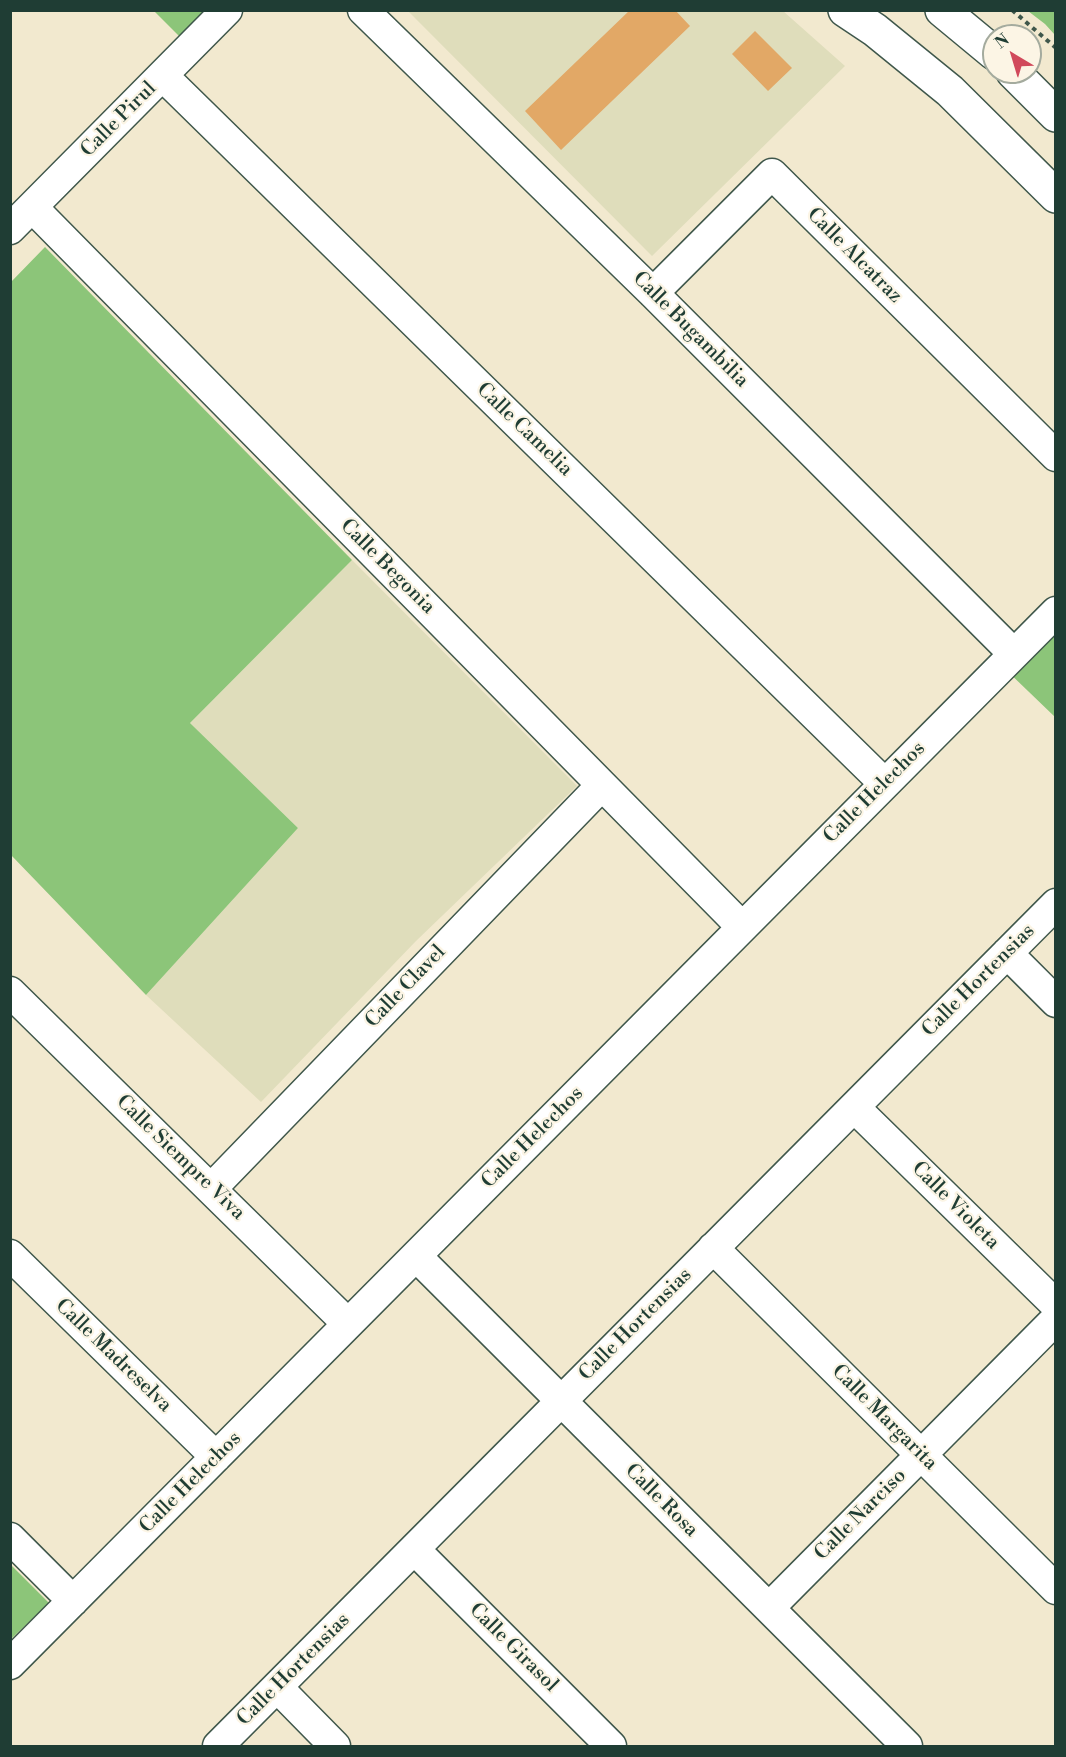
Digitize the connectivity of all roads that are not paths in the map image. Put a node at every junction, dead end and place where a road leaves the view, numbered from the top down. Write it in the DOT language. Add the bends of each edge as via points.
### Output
graph roads {
  1 [pos="227,10"];
  2 [pos="363,10"];
  3 [pos="845,10"];
  4 [pos="942,10"];
  5 [pos="982,43"];
  6 [pos="163,75"];
  7 [pos="1025,84"];
  8 [pos="1056,115"];
  9 [pos="1056,196"];
  10 [pos="32,207"];
  11 [pos="10,229"];
  12 [pos="653,293"];
  13 [pos="1056,456"];
  14 [pos="1056,612"];
  15 [pos="1014,654"];
  16 [pos="602,784"];
  17 [pos="885,784"];
  18 [pos="1056,904"];
  19 [pos="742,927"];
  20 [pos="1007,953"];
  21 [pos="10,992"];
  22 [pos="1056,1002"];
  23 [pos="854,1107"];
  24 [pos="211,1189"];
  25 [pos="713,1248"];
  26 [pos="10,1255"];
  27 [pos="416,1256"];
  28 [pos="1056,1305"];
  29 [pos="1056,1319"];
  30 [pos="348,1324"];
  31 [pos="561,1401"];
  32 [pos="921,1455"];
  33 [pos="216,1457"];
  34 [pos="10,1538"];
  35 [pos="414,1549"];
  36 [pos="1056,1589"];
  37 [pos="73,1601"];
  38 [pos="769,1608"];
  39 [pos="10,1664"];
  40 [pos="276,1687"];
  41 [pos="218,1746"];
  42 [pos="335,1746"];
  43 [pos="611,1746"];
  44 [pos="907,1746"];
  1 -- 6 [label="street, Calle Pirul"];
  2 -- 12 [label="street, Calle Bugambilia"];
  3 -- 9 [label="main road" via="950,91"];
  4 -- 5 [label="main road"];
  6 -- 10 [label="street, Calle Pirul"];
  6 -- 17 [label="street, Calle Camelia"];
  7 -- 8 [label="main road"];
  10 -- 11 [label="street, Calle Pirul"];
  10 -- 16 [label="street, Calle Begonia"];
  12 -- 13 [label="street, Calle Alcatraz" via="772,174"];
  12 -- 15 [label="street, Calle Bugambilia"];
  14 -- 15 [label="street, Calle Helechos"];
  15 -- 17 [label="street, Calle Helechos"];
  16 -- 19 [label="street, Calle Begonia"];
  16 -- 24 [label="street, Calle Clavel"];
  17 -- 19 [label="street, Calle Helechos"];
  18 -- 20 [label="street, Calle Hortensias"];
  19 -- 27 [label="street, Calle Helechos"];
  20 -- 22 [label="street"];
  20 -- 23 [label="street, Calle Hortensias"];
  21 -- 24 [label="street, Calle Siempre Viva"];
  23 -- 25 [label="street, Calle Hortensias"];
  23 -- 28 [label="street, Calle Violeta"];
  24 -- 30 [label="street, Calle Siempre Viva"];
  25 -- 31 [label="street, Calle Hortensias"];
  25 -- 32 [label="street, Calle Margarita"];
  26 -- 33 [label="street, Calle Madreselva"];
  27 -- 30 [label="street, Calle Helechos"];
  27 -- 31 [label="street, Calle Rosa"];
  29 -- 32 [label="street, Calle Narciso"];
  30 -- 33 [label="street, Calle Helechos"];
  31 -- 35 [label="street, Calle Hortensias"];
  31 -- 38 [label="street, Calle Rosa"];
  32 -- 36 [label="street, Calle Margarita"];
  32 -- 38 [label="street, Calle Narciso"];
  33 -- 37 [label="street, Calle Helechos"];
  34 -- 37 [label="street"];
  35 -- 40 [label="street, Calle Hortensias"];
  35 -- 43 [label="street, Calle Girasol"];
  37 -- 39 [label="street, Calle Helechos"];
  38 -- 44 [label="street, Calle Rosa"];
  40 -- 41 [label="street, Calle Hortensias"];
  40 -- 42 [label="street"];
}
